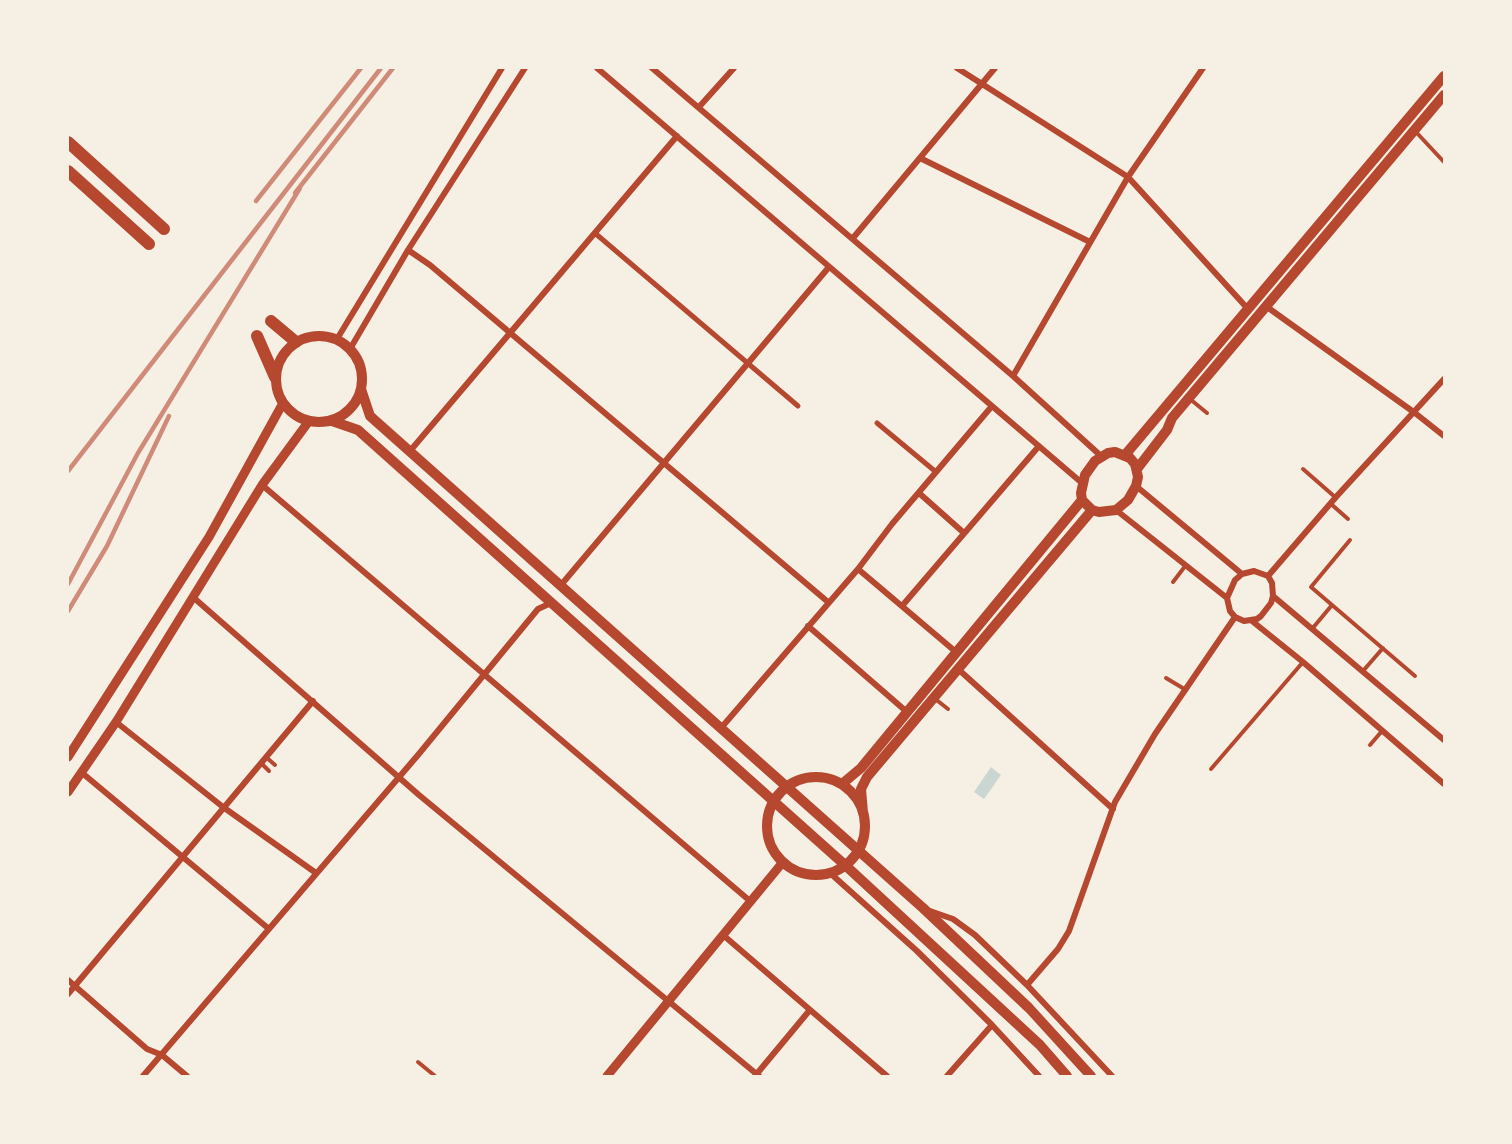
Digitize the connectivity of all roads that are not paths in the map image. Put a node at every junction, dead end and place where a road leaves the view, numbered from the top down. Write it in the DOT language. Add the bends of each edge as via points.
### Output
graph roads {
  1 [pos="502,68"];
  2 [pos="525,68"];
  3 [pos="597,68"];
  4 [pos="652,68"];
  5 [pos="734,68"];
  6 [pos="957,68"];
  7 [pos="995,68"];
  8 [pos="1203,68"];
  9 [pos="1444,76"];
  10 [pos="982,83"];
  11 [pos="1444,96"];
  12 [pos="699,107"];
  13 [pos="1415,131"];
  14 [pos="677,136"];
  15 [pos="68,142"];
  16 [pos="920,158"];
  17 [pos="1444,162"];
  18 [pos="68,171"];
  19 [pos="1128,177"];
  20 [pos="164,229"];
  21 [pos="596,234"];
  22 [pos="853,238"];
  23 [pos="1090,242"];
  24 [pos="149,244"];
  25 [pos="408,250"];
  26 [pos="829,267"];
  27 [pos="1267,307"];
  28 [pos="1248,309"];
  29 [pos="271,321"];
  30 [pos="510,334"];
  31 [pos="257,336"];
  32 [pos="337,339"];
  33 [pos="296,342"];
  34 [pos="350,349"];
  35 [pos="748,364"];
  36 [pos="1013,376"];
  37 [pos="275,377"];
  38 [pos="1444,379"];
  39 [pos="361,388"];
  40 [pos="1189,398"];
  41 [pos="283,403"];
  42 [pos="798,406"];
  43 [pos="992,406"];
  44 [pos="1415,412"];
  45 [pos="1207,413"];
  46 [pos="309,421"];
  47 [pos="332,421"];
  48 [pos="878,423"];
  49 [pos="1444,436"];
  50 [pos="1039,446"];
  51 [pos="410,451"];
  52 [pos="1125,455"];
  53 [pos="1101,456"];
  54 [pos="663,462"];
  55 [pos="1137,469"];
  56 [pos="1303,469"];
  57 [pos="936,472"];
  58 [pos="1082,483"];
  59 [pos="262,485"];
  60 [pos="1137,486"];
  61 [pos="919,493"];
  62 [pos="1336,497"];
  63 [pos="1083,500"];
  64 [pos="1331,504"];
  65 [pos="1092,510"];
  66 [pos="1116,510"];
  67 [pos="1348,519"];
  68 [pos="964,533"];
  69 [pos="1350,540"];
  70 [pos="1186,566"];
  71 [pos="858,569"];
  72 [pos="1242,574"];
  73 [pos="1268,576"];
  74 [pos="1173,582"];
  75 [pos="561,585"];
  76 [pos="1274,596"];
  77 [pos="194,598"];
  78 [pos="1227,598"];
  79 [pos="828,602"];
  80 [pos="551,603"];
  81 [pos="1332,605"];
  82 [pos="902,606"];
  83 [pos="1235,617"];
  84 [pos="1252,621"];
  85 [pos="808,626"];
  86 [pos="1312,629"];
  87 [pos="1383,648"];
  88 [pos="956,652"];
  89 [pos="1302,662"];
  90 [pos="958,669"];
  91 [pos="1363,672"];
  92 [pos="485,676"];
  93 [pos="1416,676"];
  94 [pos="1166,678"];
  95 [pos="1186,690"];
  96 [pos="934,698"];
  97 [pos="313,701"];
  98 [pos="948,709"];
  99 [pos="907,712"];
  100 [pos="116,722"];
  101 [pos="721,728"];
  102 [pos="1382,730"];
  103 [pos="1444,740"];
  104 [pos="1370,746"];
  105 [pos="68,757"];
  106 [pos="266,757"];
  107 [pos="260,763"];
  108 [pos="274,765"];
  109 [pos="1211,769"];
  110 [pos="269,771"];
  111 [pos="81,772"];
  112 [pos="399,777"];
  113 [pos="842,784"];
  114 [pos="1444,784"];
  115 [pos="787,786"];
  116 [pos="68,792"];
  117 [pos="774,801"];
  118 [pos="223,807"];
  119 [pos="1113,809"];
  120 [pos="863,813"];
  121 [pos="858,851"];
  122 [pos="184,857"];
  123 [pos="783,862"];
  124 [pos="846,864"];
  125 [pos="316,873"];
  126 [pos="830,873"];
  127 [pos="750,901"];
  128 [pos="923,908"];
  129 [pos="269,929"];
  130 [pos="723,935"];
  131 [pos="68,980"];
  132 [pos="1027,985"];
  133 [pos="74,986"];
  134 [pos="68,994"];
  135 [pos="668,1002"];
  136 [pos="810,1011"];
  137 [pos="992,1025"];
  138 [pos="162,1055"];
  139 [pos="418,1062"];
  140 [pos="757,1076"];
  141 [pos="142,1077"];
  142 [pos="188,1077"];
  143 [pos="435,1077"];
  144 [pos="607,1077"];
  145 [pos="887,1077"];
  146 [pos="947,1077"];
  147 [pos="1039,1077"];
  148 [pos="1067,1077"];
  149 [pos="1091,1077"];
  150 [pos="1112,1077"];
  1 -- 32 [label="street"];
  2 -- 25 [label="street"];
  3 -- 14 [label="street"];
  4 -- 12 [label="street"];
  5 -- 12 [label="street"];
  6 -- 10 [label="street"];
  7 -- 10 [label="street"];
  8 -- 19 [label="street"];
  9 -- 28 [label="main road"];
  10 -- 16 [label="street"];
  10 -- 19 [label="street"];
  11 -- 13 [label="main road"];
  12 -- 22 [label="street"];
  13 -- 17 [label="lane"];
  13 -- 27 [label="main road"];
  14 -- 21 [label="street"];
  14 -- 26 [label="street"];
  15 -- 20 [label="highway"];
  16 -- 22 [label="street"];
  16 -- 23 [label="street"];
  18 -- 24 [label="highway"];
  19 -- 23 [label="street"];
  19 -- 28 [label="street"];
  21 -- 30 [label="street"];
  21 -- 35 [label="street"];
  22 -- 36 [label="street"];
  23 -- 36 [label="street"];
  25 -- 30 [label="street"];
  25 -- 34 [label="street"];
  26 -- 35 [label="street"];
  26 -- 43 [label="street"];
  27 -- 40 [label="main road"];
  27 -- 44 [label="street"];
  28 -- 52 [label="main road"];
  29 -- 33 [label="highway"];
  30 -- 51 [label="street"];
  30 -- 54 [label="street"];
  31 -- 37 [label="highway"];
  32 -- 33 [label="main road" via="322,335"];
  32 -- 34 [label="main road"];
  33 -- 37 [label="main road" via="286,350"];
  34 -- 39 [label="main road" via="360,367"];
  35 -- 42 [label="street"];
  35 -- 54 [label="street"];
  36 -- 53 [label="street"];
  37 -- 41 [label="main road"];
  38 -- 44 [label="street"];
  39 -- 47 [label="main road" via="356,402"];
  39 -- 51 [label="main road" via="370,416"];
  40 -- 45 [label="lane"];
  40 -- 55 [label="main road"];
  41 -- 46 [label="main road" via="296,416"];
  41 -- 105 [label="street" via="209,537"];
  43 -- 50 [label="street"];
  43 -- 57 [label="street"];
  44 -- 49 [label="street"];
  44 -- 62 [label="street"];
  46 -- 47 [label="main road"];
  46 -- 59 [label="street"];
  47 -- 80 [label="main road" via="358,430"];
  48 -- 57 [label="street"];
  50 -- 58 [label="street"];
  50 -- 68 [label="street"];
  51 -- 75 [label="main road"];
  52 -- 53 [label="main road" via="1115,452"];
  52 -- 55 [label="main road"];
  53 -- 58 [label="main road" via="1089,467"];
  54 -- 75 [label="street"];
  54 -- 79 [label="street"];
  55 -- 60 [label="main road"];
  56 -- 62 [label="lane"];
  57 -- 61 [label="street"];
  58 -- 63 [label="main road"];
  59 -- 77 [label="street"];
  59 -- 92 [label="street"];
  60 -- 66 [label="main road"];
  60 -- 72 [label="street"];
  61 -- 68 [label="street"];
  61 -- 71 [label="street"];
  62 -- 64 [label="street"];
  63 -- 65 [label="main road"];
  63 -- 88 [label="main road"];
  64 -- 67 [label="lane"];
  64 -- 73 [label="street"];
  65 -- 66 [label="main road"];
  65 -- 90 [label="main road"];
  66 -- 70 [label="street"];
  68 -- 82 [label="street"];
  69 -- 81 [label="lane" via="1311,587"];
  70 -- 74 [label="lane"];
  70 -- 78 [label="street"];
  71 -- 79 [label="street"];
  71 -- 82 [label="street"];
  72 -- 73 [label="street"];
  72 -- 78 [label="street"];
  73 -- 76 [label="street"];
  75 -- 101 [label="main road"];
  76 -- 84 [label="street" via="1266,610"];
  76 -- 86 [label="street"];
  77 -- 97 [label="street"];
  77 -- 100 [label="street"];
  78 -- 83 [label="street"];
  79 -- 85 [label="street"];
  80 -- 92 [label="street" via="538,609"];
  80 -- 117 [label="main road"];
  81 -- 86 [label="lane"];
  81 -- 87 [label="lane"];
  82 -- 88 [label="street"];
  83 -- 84 [label="street"];
  83 -- 95 [label="street"];
  84 -- 89 [label="street"];
  85 -- 99 [label="street"];
  85 -- 101 [label="street"];
  86 -- 91 [label="street"];
  87 -- 91 [label="lane"];
  87 -- 93 [label="lane"];
  88 -- 99 [label="main road"];
  89 -- 102 [label="street"];
  89 -- 109 [label="lane"];
  90 -- 96 [label="main road"];
  90 -- 119 [label="street"];
  91 -- 103 [label="street"];
  92 -- 112 [label="street"];
  92 -- 127 [label="street"];
  94 -- 95 [label="lane"];
  95 -- 119 [label="street" via="1155,734"];
  96 -- 98 [label="lane"];
  96 -- 120 [label="main road" via="867,777 861,789"];
  97 -- 106 [label="street"];
  97 -- 112 [label="street"];
  99 -- 113 [label="main road" via="861,768"];
  100 -- 111 [label="street"];
  100 -- 118 [label="street"];
  101 -- 115 [label="main road"];
  102 -- 104 [label="lane"];
  102 -- 114 [label="street"];
  106 -- 107 [label="street"];
  106 -- 108 [label="lane"];
  107 -- 110 [label="lane"];
  107 -- 118 [label="street"];
  111 -- 116 [label="street"];
  111 -- 122 [label="street"];
  112 -- 125 [label="street"];
  112 -- 135 [label="street"];
  113 -- 115 [label="main road" via="815,777"];
  113 -- 120 [label="main road"];
  115 -- 117 [label="main road"];
  115 -- 121 [label="main road"];
  117 -- 123 [label="main road" via="768,818 768,836"];
  117 -- 124 [label="main road"];
  118 -- 122 [label="street"];
  118 -- 125 [label="street"];
  119 -- 132 [label="street" via="1069,931"];
  120 -- 121 [label="main road" via="864,834"];
  121 -- 124 [label="main road"];
  121 -- 128 [label="main road"];
  122 -- 129 [label="street"];
  122 -- 133 [label="street"];
  123 -- 126 [label="main road" via="808,874"];
  123 -- 127 [label="street"];
  124 -- 126 [label="main road"];
  124 -- 148 [label="main road" via="1040,1045"];
  125 -- 129 [label="street"];
  126 -- 137 [label="street"];
  127 -- 130 [label="street"];
  128 -- 132 [label="street" via="953,919 975,935"];
  128 -- 149 [label="main road" via="1029,1008"];
  129 -- 138 [label="street"];
  130 -- 135 [label="street"];
  130 -- 136 [label="street"];
  131 -- 133 [label="street"];
  132 -- 150 [label="street"];
  133 -- 134 [label="street"];
  133 -- 138 [label="street" via="147,1049"];
  135 -- 140 [label="street"];
  135 -- 144 [label="street"];
  136 -- 140 [label="street"];
  136 -- 145 [label="street"];
  137 -- 146 [label="street"];
  137 -- 147 [label="street"];
  138 -- 141 [label="street"];
  138 -- 142 [label="street"];
  139 -- 143 [label="lane"];
}
